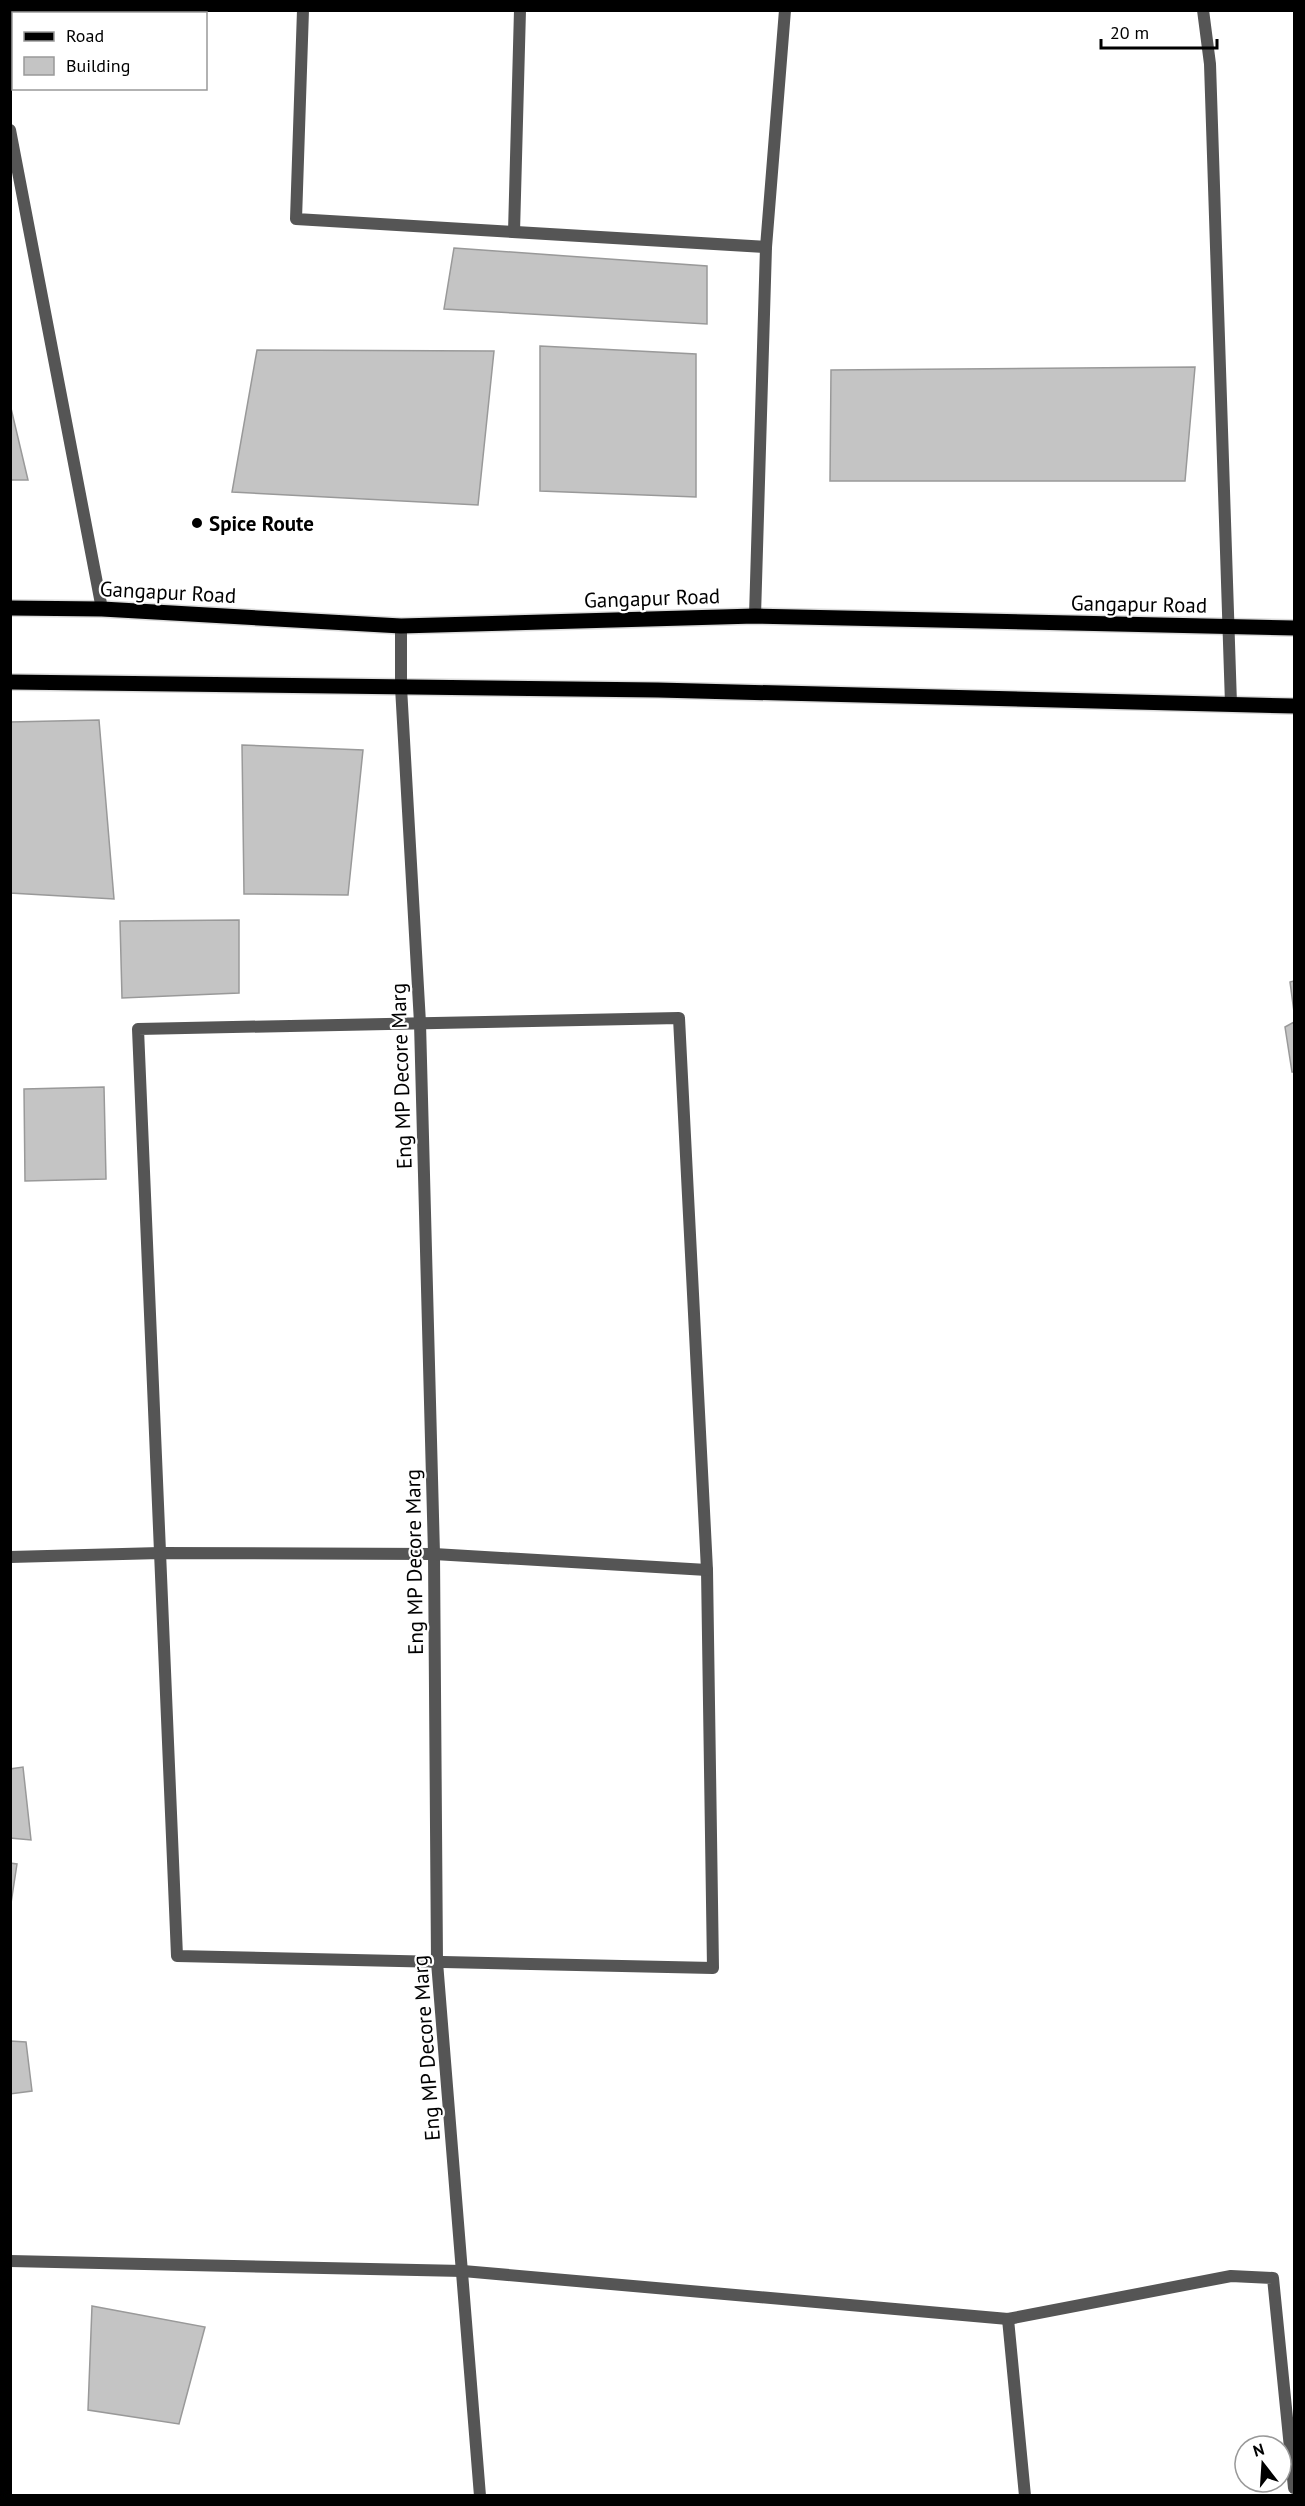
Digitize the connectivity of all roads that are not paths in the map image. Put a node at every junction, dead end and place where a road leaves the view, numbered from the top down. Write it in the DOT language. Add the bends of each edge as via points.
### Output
graph roads {
  1 [pos="303,10"];
  2 [pos="520,10"];
  3 [pos="786,10"];
  4 [pos="1203,10"];
  5 [pos="10,130"];
  6 [pos="514,232"];
  7 [pos="766,247"];
  8 [pos="10,608"];
  9 [pos="102,609"];
  10 [pos="755,616"];
  11 [pos="401,626"];
  12 [pos="1230,627"];
  13 [pos="1294,628"];
  14 [pos="10,681"];
  15 [pos="401,687"];
  16 [pos="1231,704"];
  17 [pos="1294,706"];
  18 [pos="420,1023"];
  19 [pos="160,1553"];
  20 [pos="434,1554"];
  21 [pos="10,1557"];
  22 [pos="707,1570"];
  23 [pos="437,1962"];
  24 [pos="10,2261"];
  25 [pos="464,2271"];
  26 [pos="1008,2319"];
  27 [pos="1294,2488"];
  28 [pos="480,2496"];
  29 [pos="1025,2496"];
  1 -- 6 [label="street" via="296,219"];
  2 -- 6 [label="street"];
  3 -- 7 [label="street"];
  4 -- 12 [label="street" via="1210,64"];
  5 -- 9 [label="street"];
  6 -- 7 [label="street"];
  7 -- 10 [label="street"];
  8 -- 9 [label="main road, Gangapur Road"];
  9 -- 11 [label="main road, Gangapur Road"];
  10 -- 11 [label="main road, Gangapur Road"];
  10 -- 12 [label="main road, Gangapur Road"];
  11 -- 15 [label="street, Eng MP Decore Marg"];
  12 -- 13 [label="main road, Gangapur Road"];
  12 -- 16 [label="street"];
  14 -- 15 [label="main road"];
  15 -- 16 [label="main road"];
  15 -- 18 [label="street, Eng MP Decore Marg"];
  16 -- 17 [label="main road"];
  18 -- 19 [label="street" via="138,1029"];
  18 -- 20 [label="street, Eng MP Decore Marg"];
  18 -- 22 [label="street" via="679,1018"];
  19 -- 20 [label="street"];
  19 -- 21 [label="street"];
  19 -- 23 [label="street" via="177,1956"];
  20 -- 22 [label="street"];
  20 -- 23 [label="street, Eng MP Decore Marg"];
  22 -- 23 [label="street" via="714,1968"];
  23 -- 25 [label="street, Eng MP Decore Marg"];
  24 -- 25 [label="street"];
  25 -- 26 [label="street"];
  25 -- 28 [label="street, Eng MP Decore Marg"];
  26 -- 27 [label="street" via="1231,2276 1273,2278"];
  26 -- 29 [label="street"];
}
